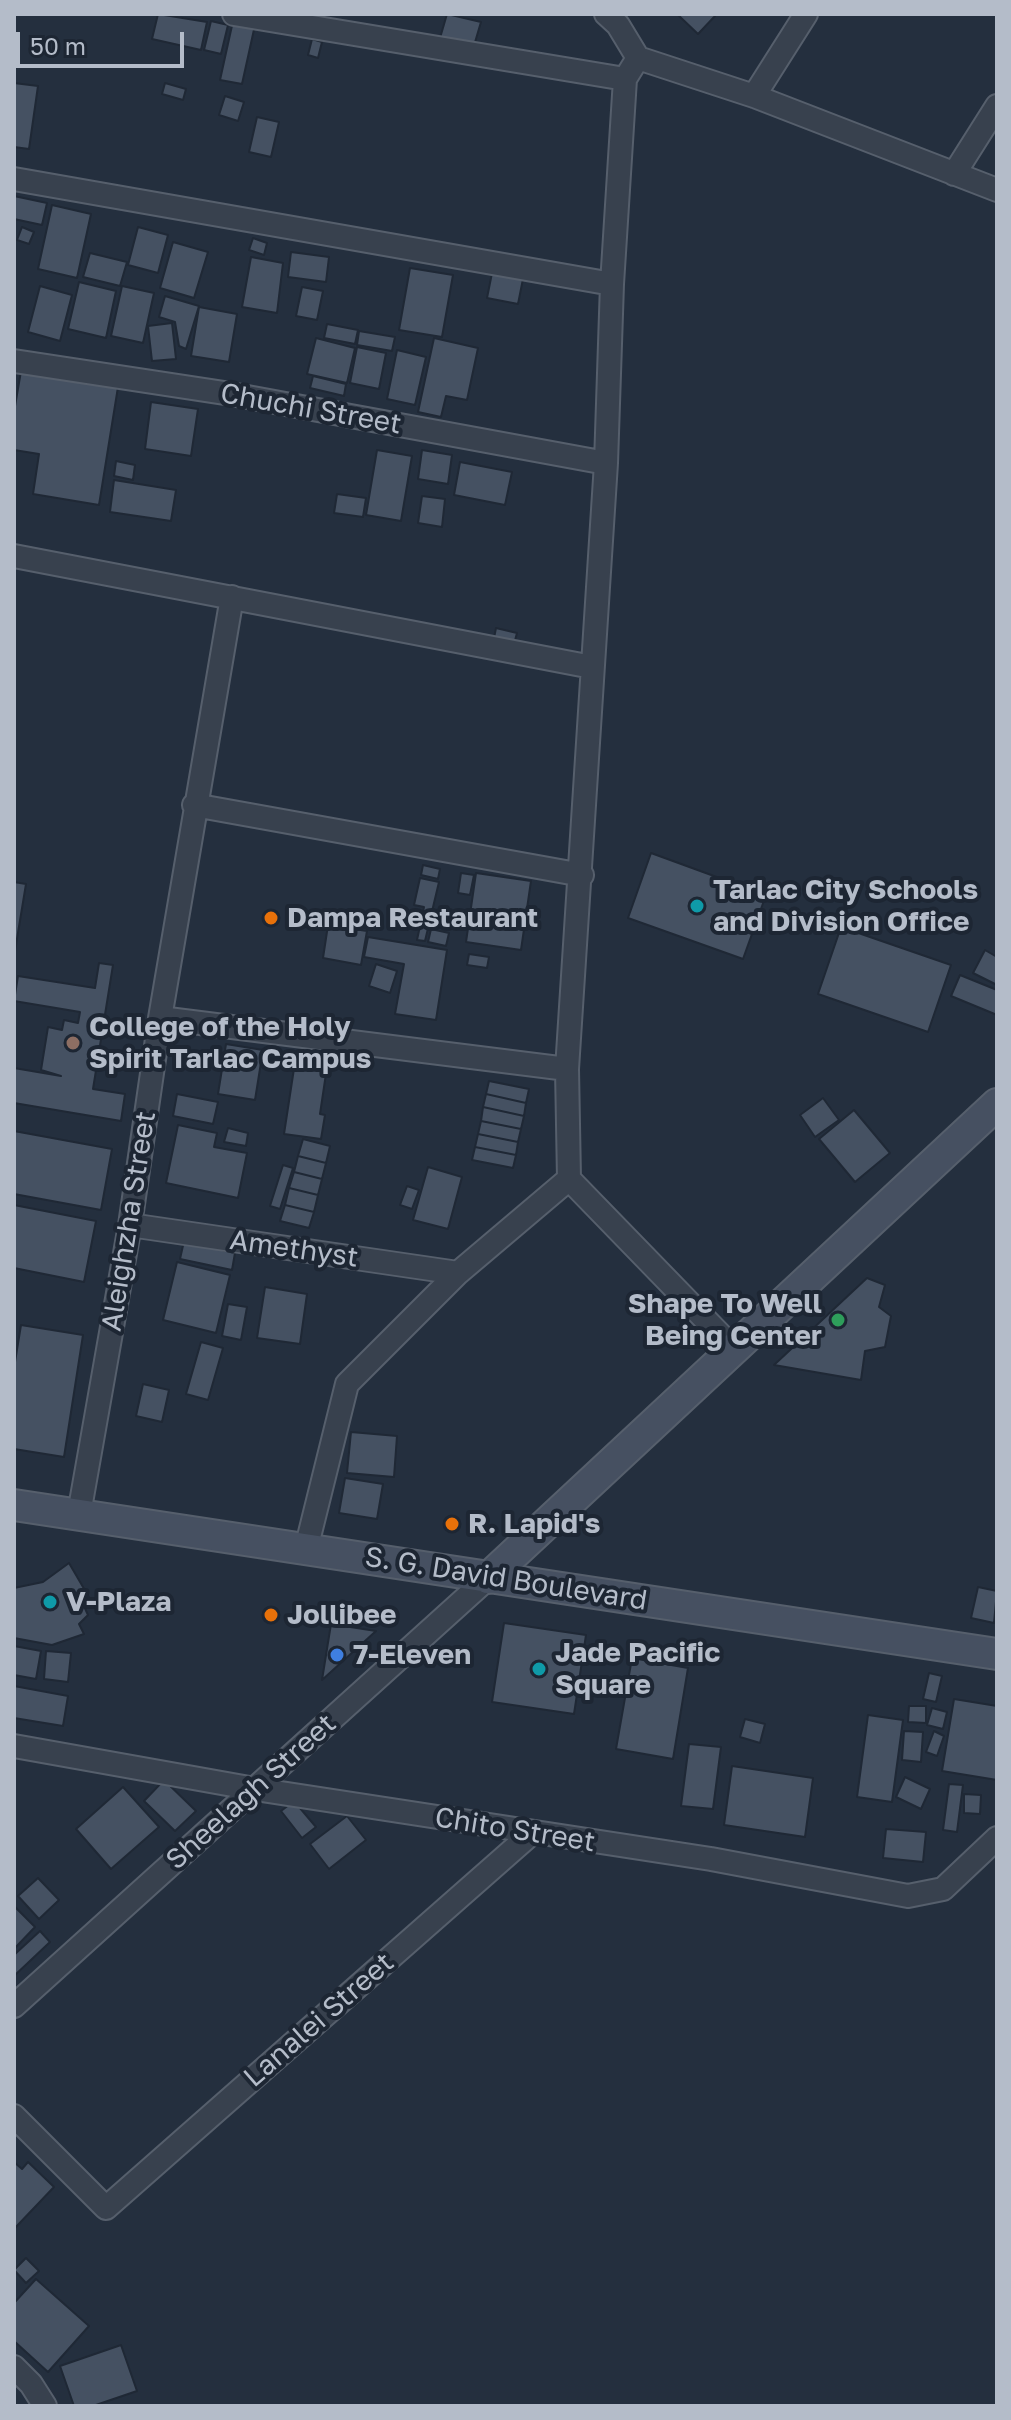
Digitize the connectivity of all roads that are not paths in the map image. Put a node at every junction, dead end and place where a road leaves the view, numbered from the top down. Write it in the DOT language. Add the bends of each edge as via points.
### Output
graph roads {
  1 [pos="234,14"];
  2 [pos="606,14"];
  3 [pos="806,14"];
  4 [pos="638,58"];
  5 [pos="625,79"];
  6 [pos="754,96"];
  7 [pos="997,106"];
  8 [pos="954,174"];
  9 [pos="14,179"];
  10 [pos="997,190"];
  11 [pos="612,284"];
  12 [pos="14,361"];
  13 [pos="606,463"];
  14 [pos="14,556"];
  15 [pos="232,597"];
  16 [pos="592,667"];
  17 [pos="194,805"];
  18 [pos="582,875"];
  19 [pos="160,1018"];
  20 [pos="567,1069"];
  21 [pos="997,1104"];
  22 [pos="569,1179"];
  23 [pos="130,1225"];
  24 [pos="458,1273"];
  25 [pos="734,1349"];
  26 [pos="14,1505"];
  27 [pos="79,1514"];
  28 [pos="306,1549"];
  29 [pos="488,1578"];
  30 [pos="997,1654"];
  31 [pos="18,1751"];
  32 [pos="255,1789"];
  33 [pos="532,1833"];
  34 [pos="997,1838"];
  35 [pos="14,2006"];
  36 [pos="14,2116"];
  37 [pos="14,2367"];
  38 [pos="45,2406"];
  1 -- 5 [label="street"];
  2 -- 4 [label="street"];
  3 -- 6 [label="street"];
  4 -- 5 [label="street"];
  4 -- 6 [label="street"];
  5 -- 11 [label="street"];
  6 -- 8 [label="street"];
  7 -- 8 [label="street"];
  8 -- 10 [label="street"];
  9 -- 11 [label="street"];
  11 -- 13 [label="street"];
  12 -- 13 [label="street, Chuchi Street" via="231,394"];
  13 -- 16 [label="street"];
  14 -- 15 [label="street"];
  15 -- 16 [label="street"];
  15 -- 17 [label="street, Aleighzha Street"];
  16 -- 18 [label="street"];
  17 -- 18 [label="street"];
  17 -- 19 [label="street, Aleighzha Street"];
  18 -- 20 [label="street"];
  19 -- 20 [label="street"];
  19 -- 23 [label="street, Aleighzha Street"];
  20 -- 22 [label="street"];
  21 -- 25 [label="street"];
  22 -- 24 [label="street"];
  22 -- 25 [label="street"];
  23 -- 24 [label="street, Amethyst"];
  23 -- 27 [label="street, Aleighzha Street"];
  24 -- 28 [label="street" via="347,1384"];
  25 -- 29 [label="street"];
  26 -- 27 [label="street, S. G. David Boulevard"];
  27 -- 28 [label="street, S. G. David Boulevard"];
  28 -- 29 [label="street, S. G. David Boulevard"];
  29 -- 30 [label="street, S. G. David Boulevard"];
  29 -- 32 [label="street, Sheelagh Street"];
  31 -- 32 [label="street, Chito Street"];
  32 -- 33 [label="street, Chito Street"];
  32 -- 35 [label="street, Sheelagh Street"];
  33 -- 34 [label="street, Chito Street" via="908,1896 943,1889"];
  33 -- 36 [label="street, Lanalei Street" via="106,2208"];
  37 -- 38 [label="street"];
}
